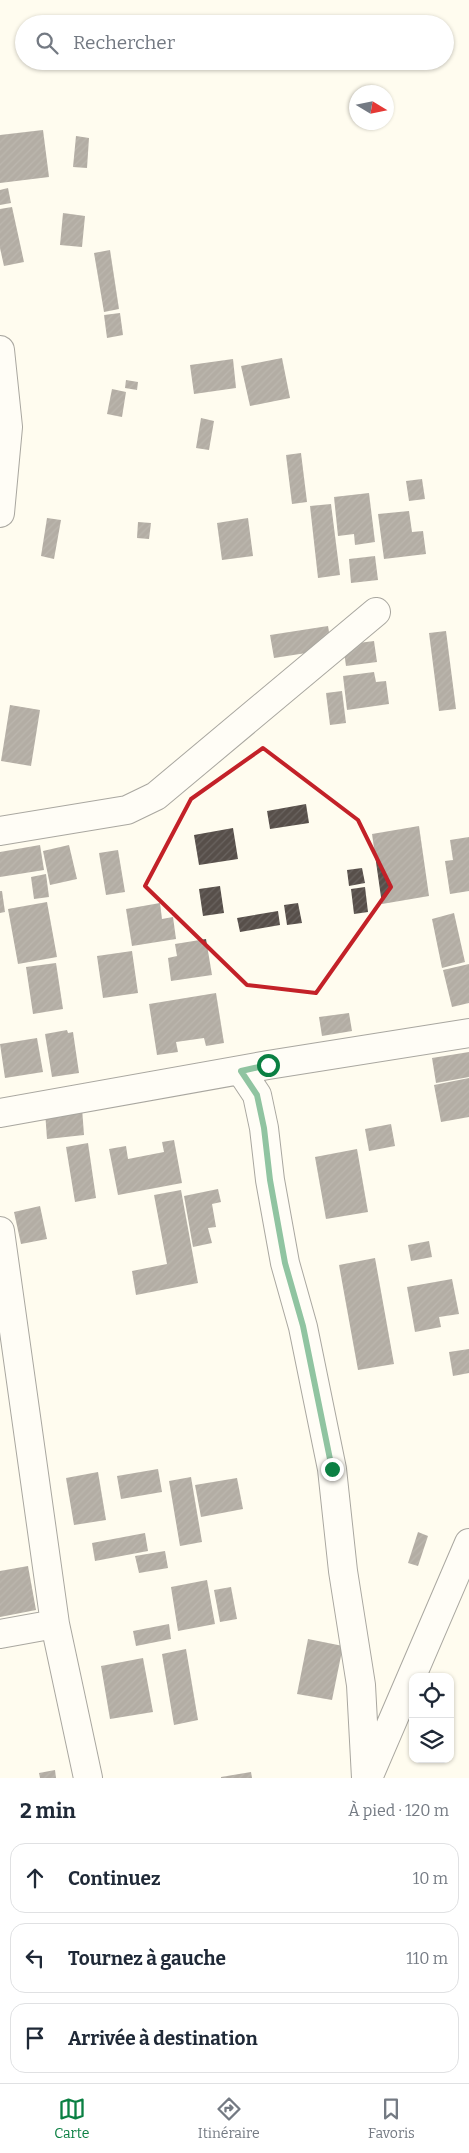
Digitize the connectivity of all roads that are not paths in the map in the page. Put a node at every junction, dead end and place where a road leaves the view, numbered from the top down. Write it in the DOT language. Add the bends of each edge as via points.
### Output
graph roads {
  1 [pos="0,350"];
  2 [pos="0,513"];
  3 [pos="376,612"];
  4 [pos="0,830"];
  5 [pos="469,1033"];
  6 [pos="241,1071"];
  7 [pos="0,1113"];
  8 [pos="0,1231"];
  9 [pos="469,1543"];
  10 [pos="55,1624"];
  11 [pos="0,1634"];
  12 [pos="88,1778"];
  13 [pos="367,1778"];
  1 -- 2 [label="street" via="8,427"];
  3 -- 4 [label="street" via="156,796 126,810"];
  5 -- 6 [label="street"];
  6 -- 7 [label="street"];
  6 -- 13 [label="street" via="257,1095 285,1263 303,1326 332,1469 343,1571 361,1685"];
  8 -- 10 [label="street"];
  9 -- 13 [label="street"];
  10 -- 11 [label="street"];
  10 -- 12 [label="street"];
}
